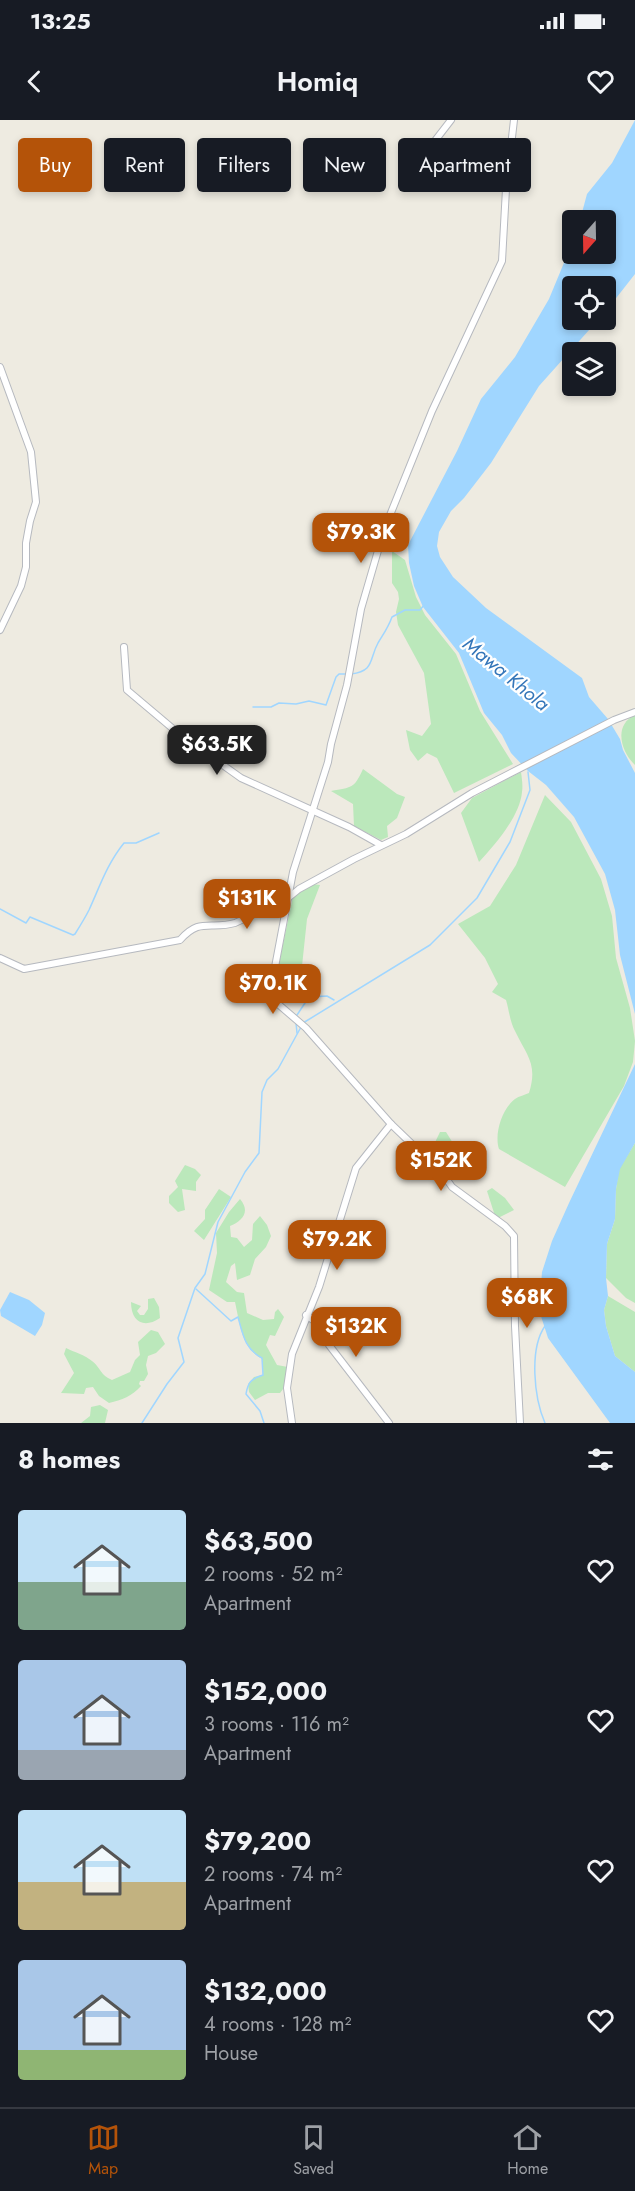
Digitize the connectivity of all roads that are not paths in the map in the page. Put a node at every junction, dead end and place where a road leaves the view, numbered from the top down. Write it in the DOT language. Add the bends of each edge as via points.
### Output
graph roads {
  1 [pos="451,120"];
  2 [pos="514,120"];
  3 [pos="437,138"];
  4 [pos="0,367"];
  5 [pos="0,630"];
  6 [pos="124,647"];
  7 [pos="635,712"];
  8 [pos="313,811"];
  9 [pos="381,845"];
  10 [pos="288,898"];
  11 [pos="0,958"];
  12 [pos="391,1124"];
  13 [pos="306,1316"];
  14 [pos="292,1423"];
  15 [pos="389,1423"];
  16 [pos="520,1423"];
  1 -- 3 [label="street"];
  2 -- 8 [label="street" via="502,261 428,422 384,530"];
  4 -- 5 [label="street" via="31,452 36,502 21,586"];
  6 -- 8 [label="street" via="127,690 131,695 241,778"];
  7 -- 9 [label="street" via="472,793"];
  8 -- 9 [label="street"];
  8 -- 10 [label="street"];
  9 -- 10 [label="street"];
  10 -- 11 [label="street" via="235,923 199,925 180,940 24,969"];
  10 -- 12 [label="street" via="268,987 270,993"];
  12 -- 13 [label="street" via="356,1168 336,1238"];
  12 -- 16 [label="street" via="455,1190 514,1236"];
  13 -- 14 [label="street" via="289,1369"];
  13 -- 15 [label="street" via="332,1333 328,1345"];
}
